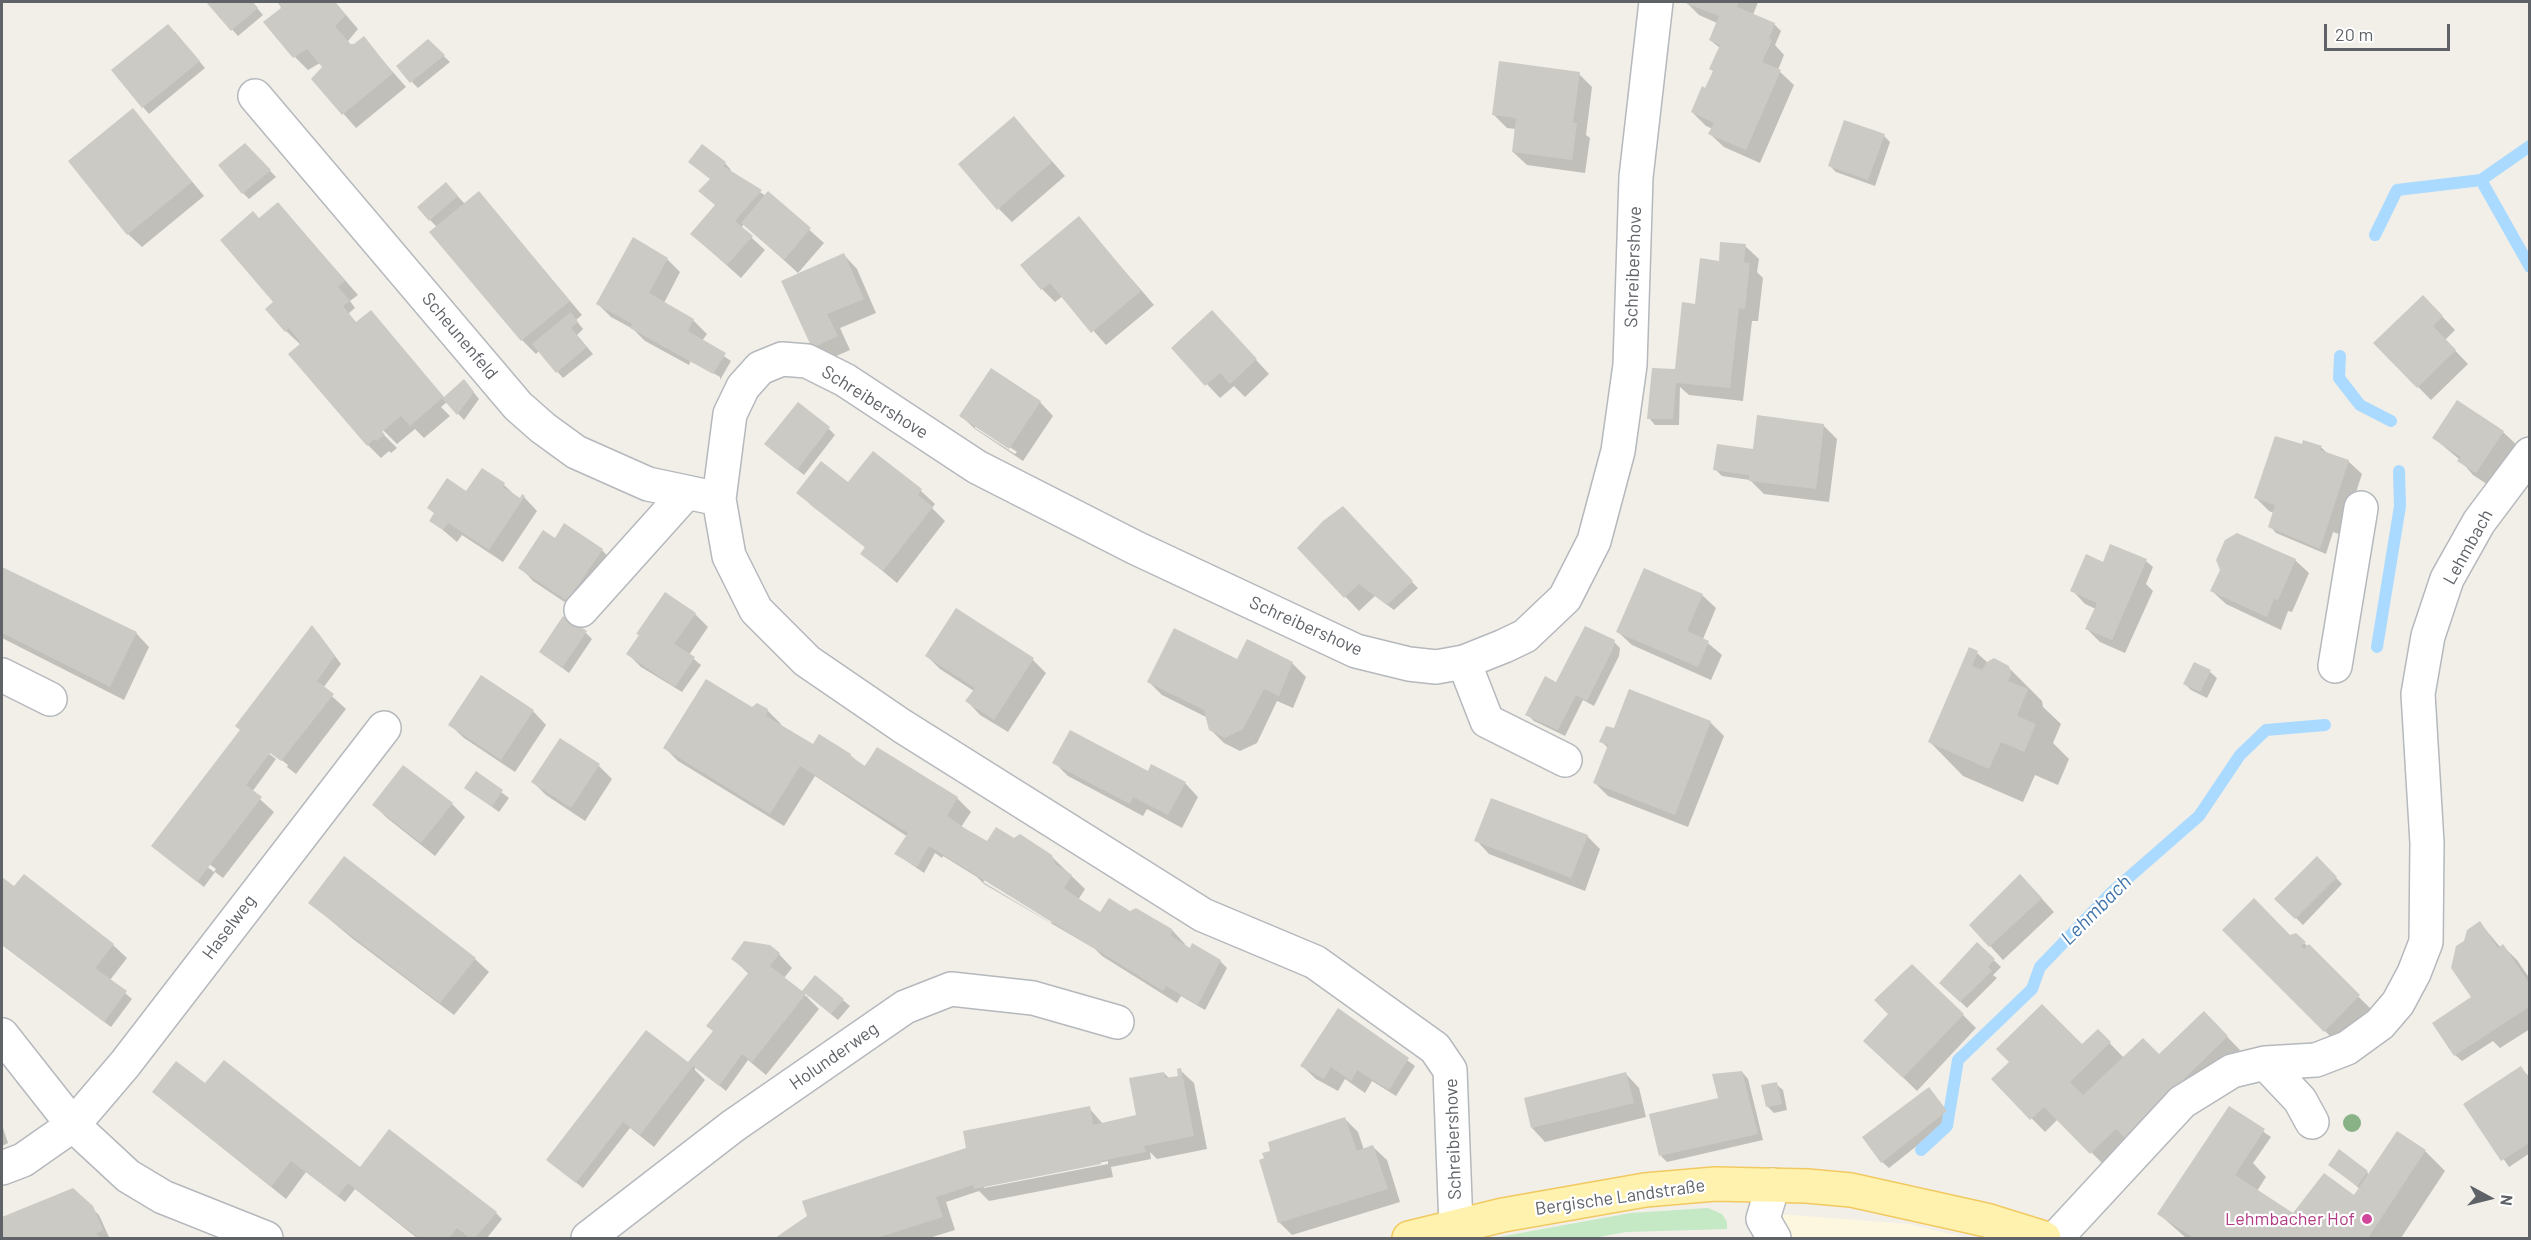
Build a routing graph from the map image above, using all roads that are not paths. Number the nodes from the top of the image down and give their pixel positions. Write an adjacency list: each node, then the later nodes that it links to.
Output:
1 (1656, 2): 8 (street, Schreibershove)
2 (255, 96): 4 (street, Scheunenfeld)
3 (2529, 454): 16 (street, Lehmbach)
4 (686, 493): 5 (street, Scheunenfeld); 7 (street)
5 (719, 499): 8 (street, Schreibershove); 21 (street, Schreibershove)
6 (2361, 508): 9 (street)
7 (581, 610)
8 (1464, 662): 13 (street)
9 (2335, 666)
10 (2, 675): 11 (street)
11 (50, 699)
12 (384, 728): 18 (street, Haselweg)
13 (1565, 760)
14 (1118, 1022): 24 (street, Holunderweg)
15 (2, 1035): 18 (street)
16 (2265, 1063): 17 (street); 27 (street, Lehmbach)
17 (2312, 1122)
18 (73, 1125): 19 (street, Haselweg); 23 (street)
19 (2, 1168)
20 (1773, 1185): 21 (main road, Bergische Landstraße); 22 (street); 26 (main road, Bergische Landstraße)
21 (1456, 1226): 25 (main road, Bergische Landstraße)
22 (1764, 1232)
23 (266, 1239)
24 (588, 1239)
25 (1409, 1239)
26 (2044, 1239)
27 (2056, 1239)

